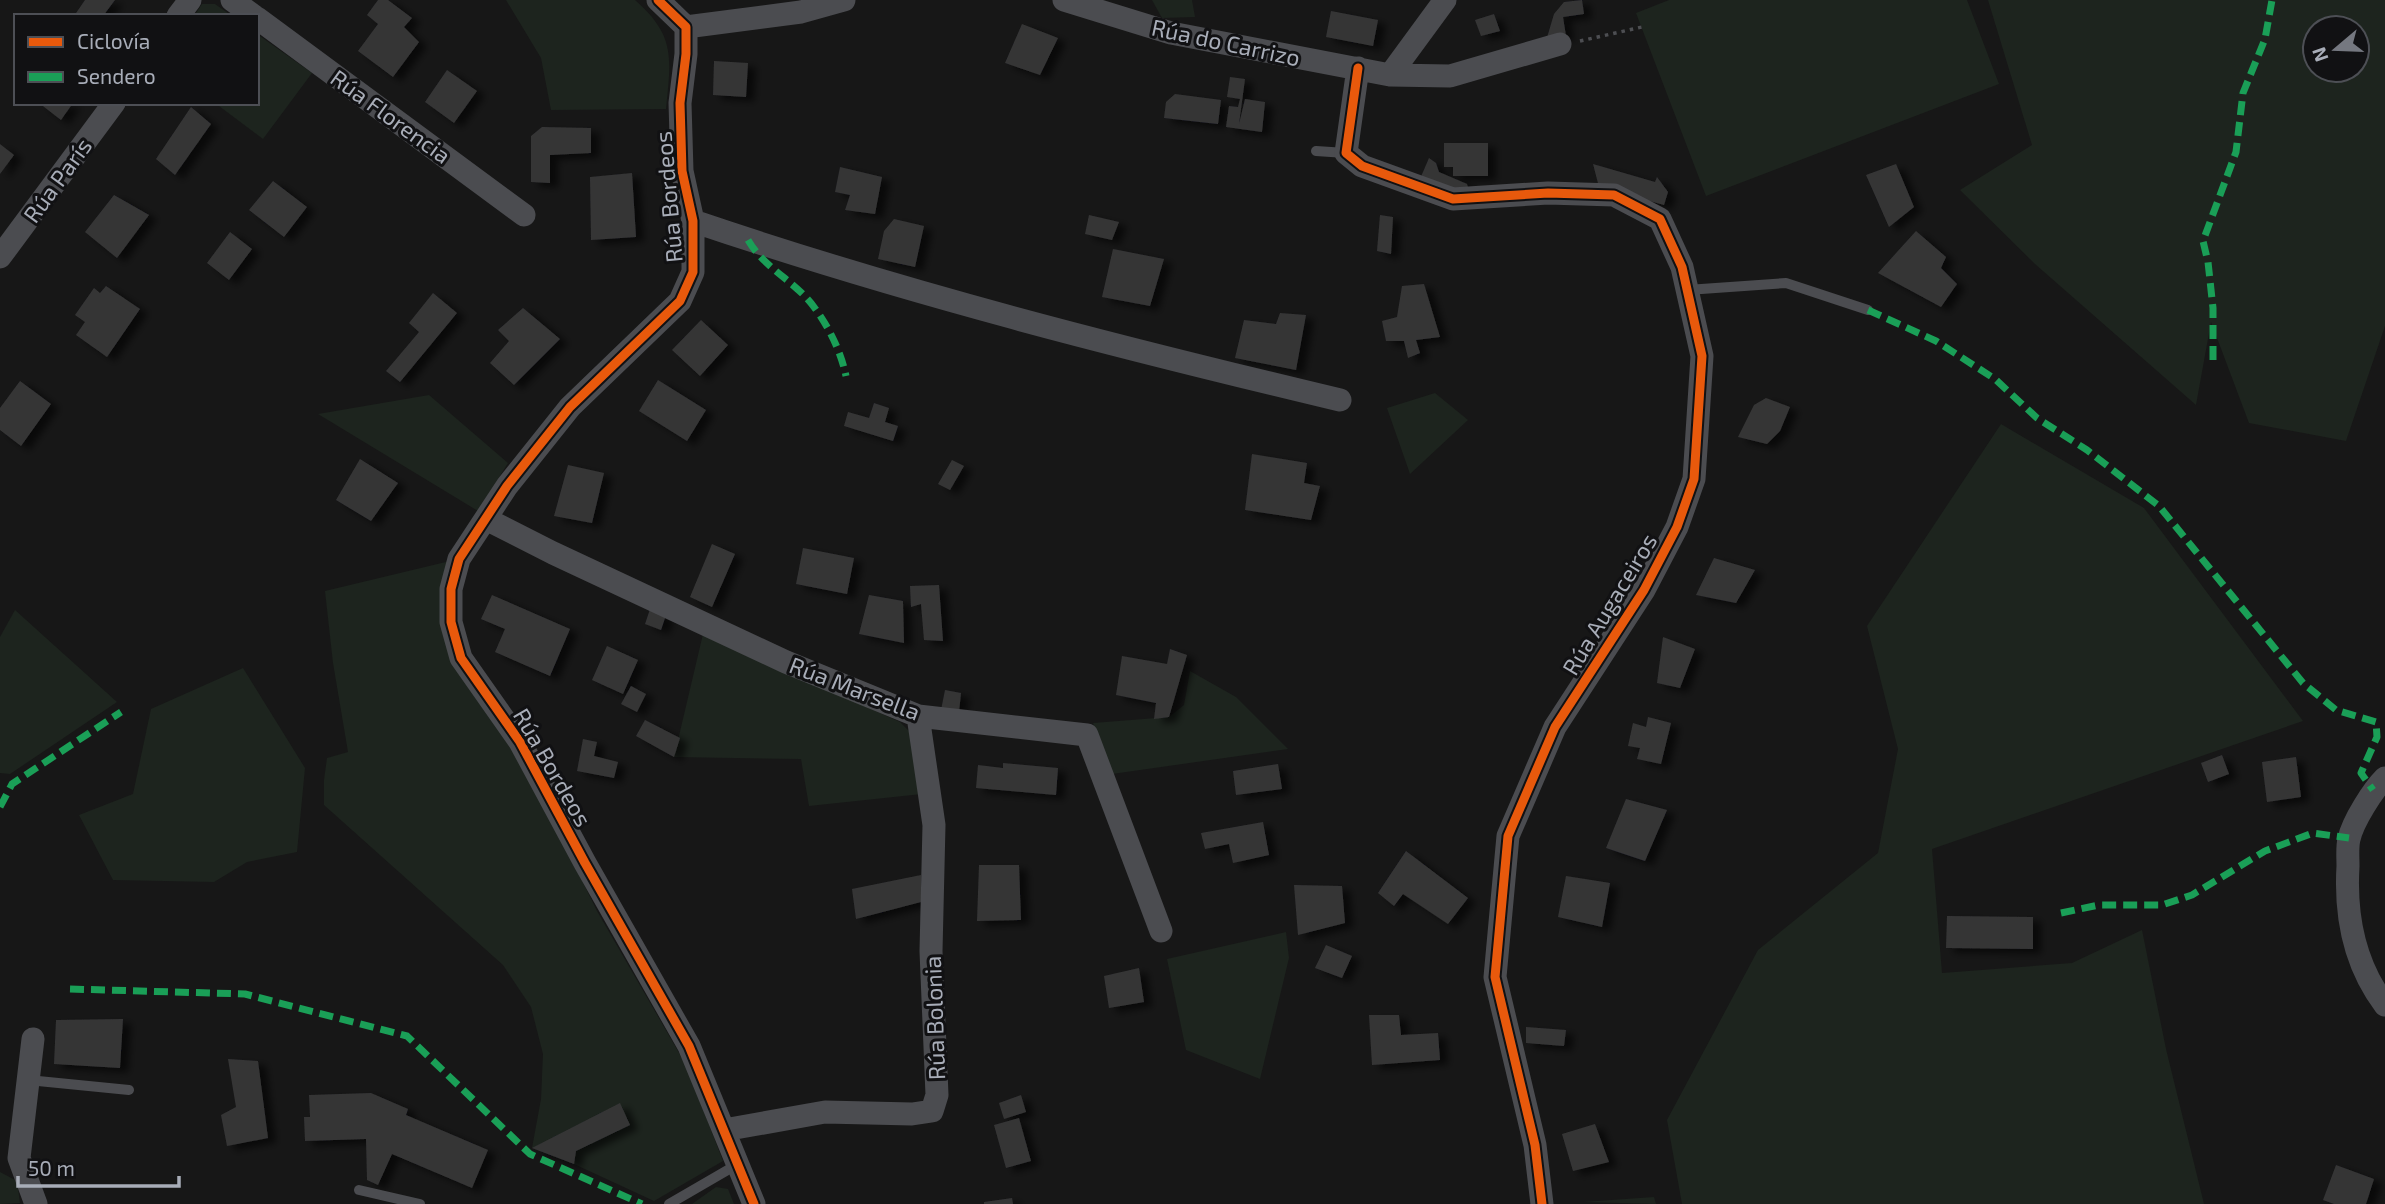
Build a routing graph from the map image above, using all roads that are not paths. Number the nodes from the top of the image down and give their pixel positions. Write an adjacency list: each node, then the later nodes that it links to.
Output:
1 (232, 0): 6 (street, Rúa Florencia)
2 (658, 0): 8 (street)
3 (844, 0): 8 (street)
4 (1064, 0): 10 (street, Rúa do Carrizo)
5 (1445, 0): 11 (street)
6 (252, 14)
7 (259, 19): 15 (street, Rúa Florencia)
8 (686, 27): 16 (street, Rúa Bordeos)
9 (1560, 44): 11 (street, Rúa do Carrizo)
10 (1358, 68): 11 (street, Rúa do Carrizo); 14 (street)
11 (1390, 75)
12 (113, 105): 17 (street, Rúa París)
13 (1317, 151): 14 (lane)
14 (1346, 153): 18 (street, Rúa Augaceiros)
15 (524, 215)
16 (693, 221): 20 (street); 21 (street, Rúa Bordeos)
17 (0, 257)
18 (1687, 290): 19 (lane); 37 (street, Rúa Augaceiros)
19 (1868, 310)
20 (1340, 400)
21 (486, 519): 22 (street, Rúa Marsella); 29 (street, Rúa Bordeos)
22 (918, 716): 24 (street, Rúa Marsella); 29 (street, Rúa Bolonia)
23 (2385, 778): 25 (street)
24 (1161, 931)
25 (2385, 1005)
26 (33, 1039): 27 (street)
27 (28, 1080): 28 (lane); 30 (street)
28 (129, 1090)
29 (724, 1130): 31 (street, Rúa Bordeos)
30 (10, 1156): 33 (street)
31 (738, 1164): 35 (lane); 36 (street, Rúa Bordeos)
32 (359, 1190): 34 (lane)
33 (36, 1204)
34 (420, 1204)
35 (669, 1204)
36 (754, 1204)
37 (1542, 1204)

